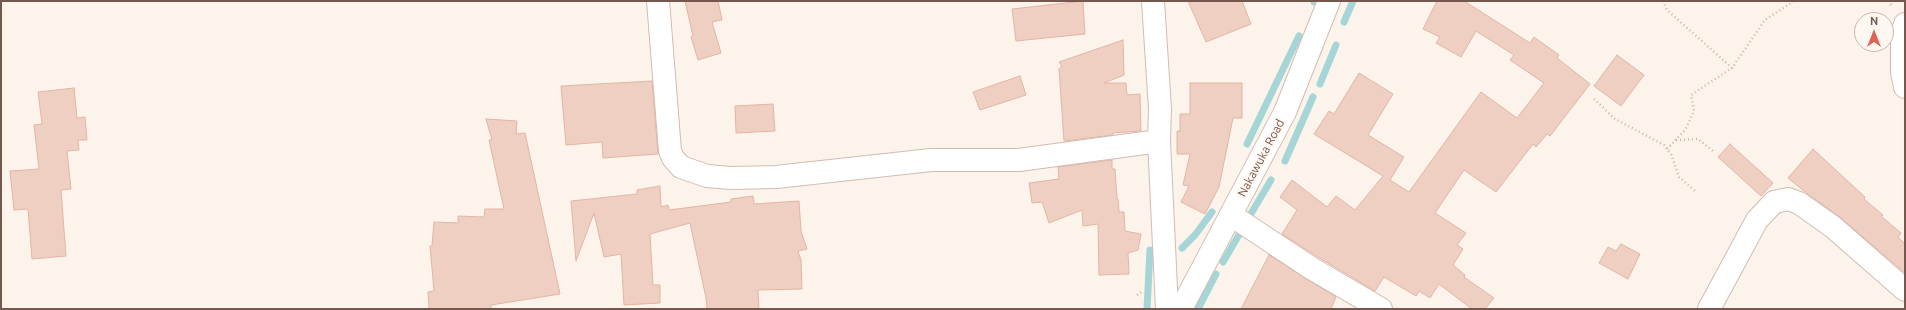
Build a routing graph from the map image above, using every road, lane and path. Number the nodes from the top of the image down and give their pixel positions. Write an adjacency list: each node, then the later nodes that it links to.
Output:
1 (658, 1): 11 (street)
2 (1153, 1): 11 (street)
3 (1329, 1): 15 (street, Nakawuka Road)
4 (1663, 1): 7 (path)
5 (1794, 1): 7 (path)
6 (1905, 24): 8 (street)
7 (1732, 68): 10 (path)
8 (1905, 87)
9 (1594, 99): 12 (path)
10 (1676, 140): 12 (path); 13 (path)
11 (1159, 141): 17 (street)
12 (1667, 149): 14 (path)
13 (1713, 151)
14 (1695, 191)
15 (1231, 214): 18 (street, Nakawuka Road); 19 (street)
16 (1905, 290): 20 (street)
17 (1167, 309)
18 (1182, 309)
19 (1381, 309)
20 (1709, 309)

